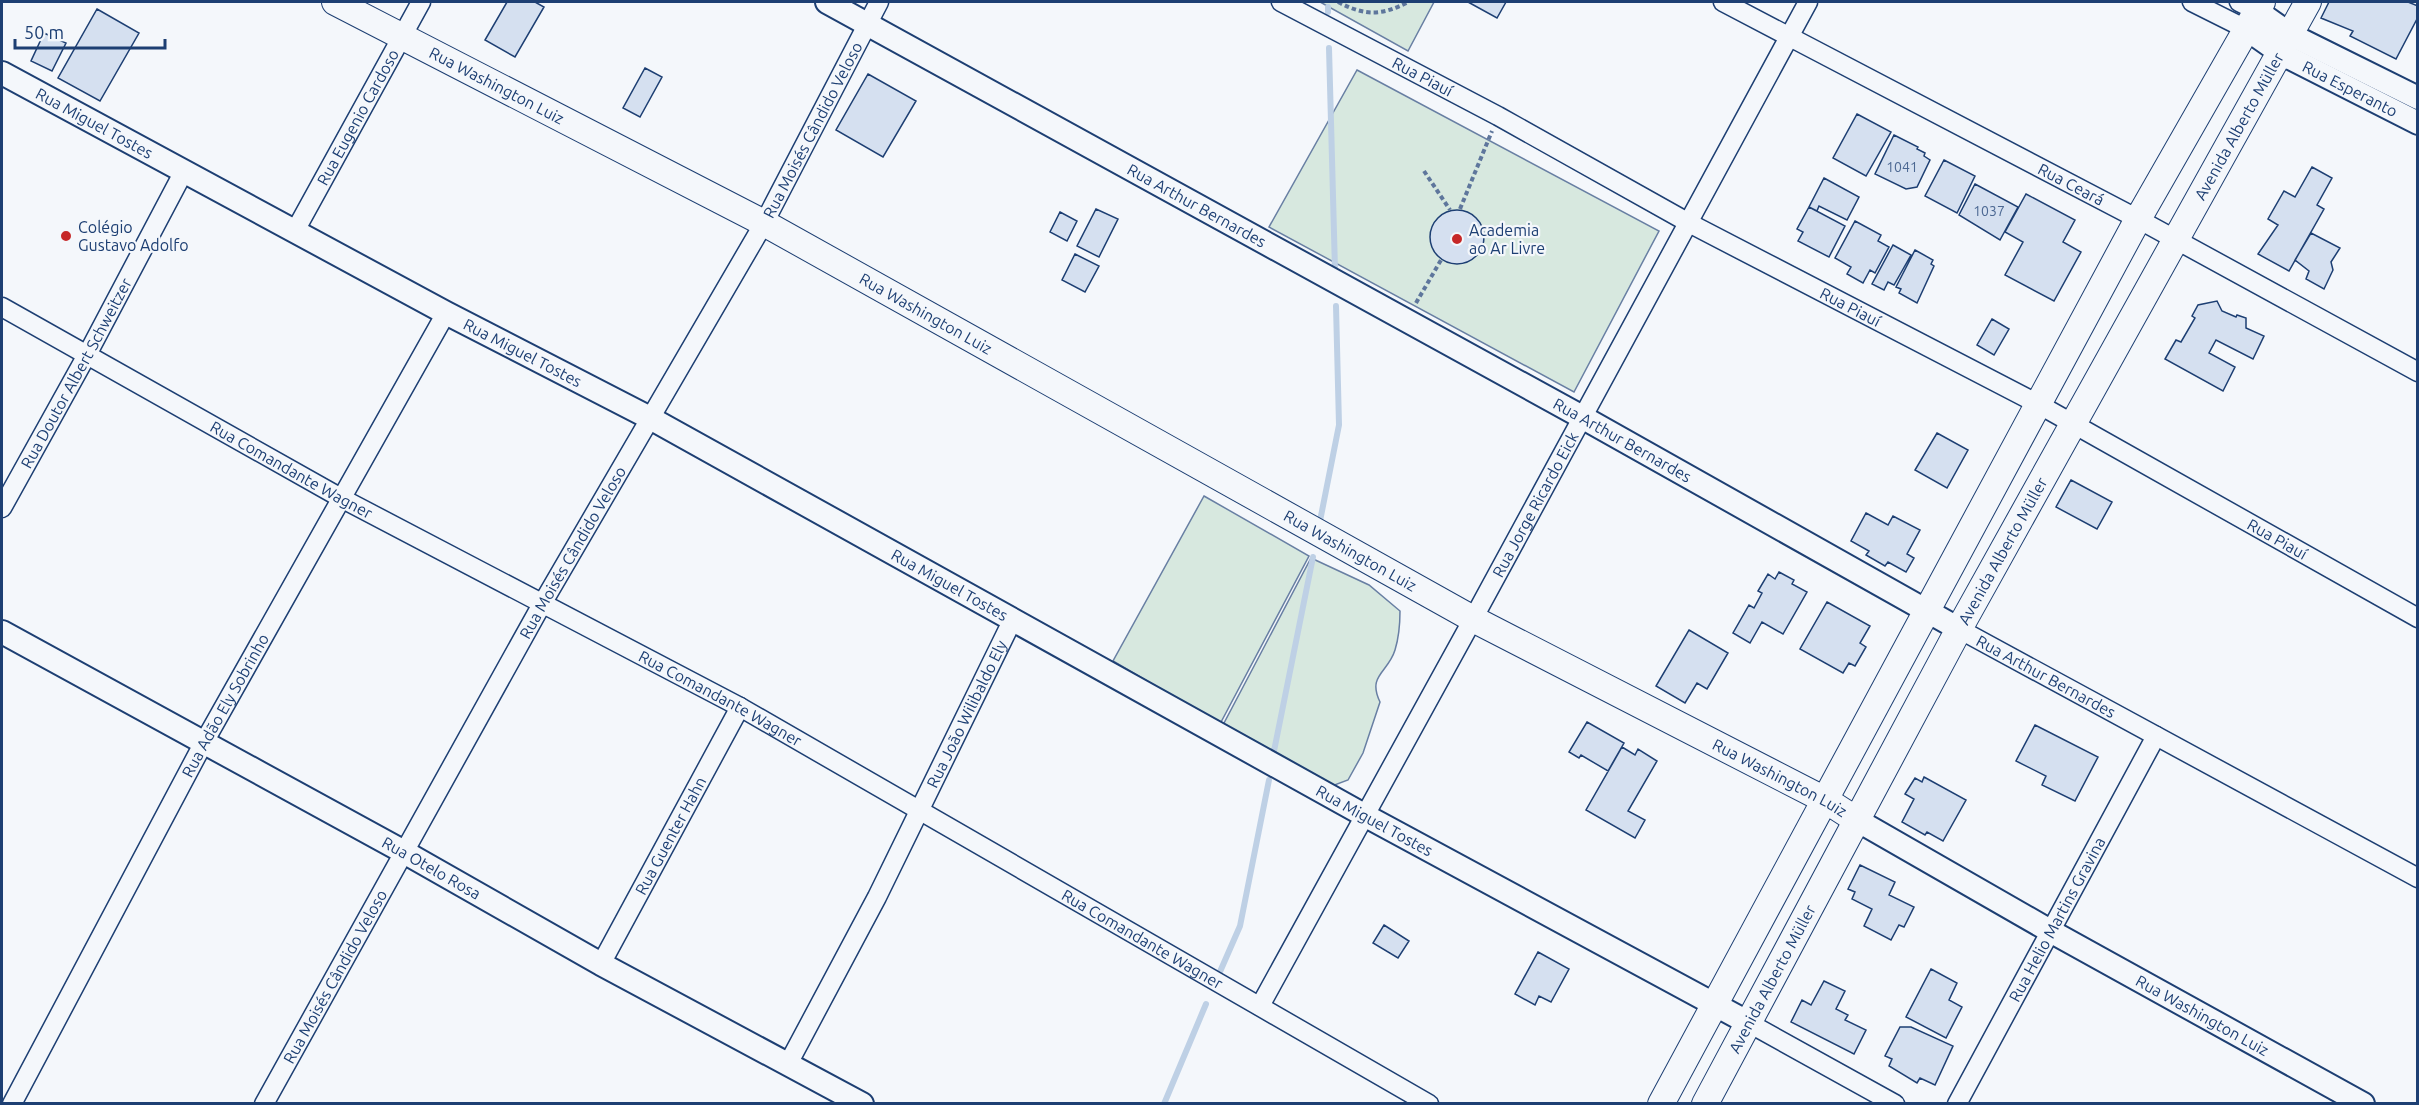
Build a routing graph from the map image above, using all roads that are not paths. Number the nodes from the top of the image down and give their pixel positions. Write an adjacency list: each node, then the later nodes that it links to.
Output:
1 (335, 2): 13 (main road, Rua Washington Luiz)
2 (421, 2): 13 (street, Rua Eugenio Cardoso)
3 (826, 2): 11 (street, Rua Arthur Bernardes)
4 (879, 2): 11 (street, Rua Moisés Cândido Veloso)
5 (1281, 2): 21 (street, Rua Piauí)
6 (1723, 2): 12 (street, Rua Ceará)
7 (1808, 2): 12 (street, Rua Jorge Ricardo Eick)
8 (2192, 2): 10 (street, Rua Esperanto)
9 (2308, 2): 14 (main road, Avenida Alberto Müller)
10 (2251, 11): 14 (street, Rua Esperanto); 19 (main road)
11 (867, 23): 20 (street, Rua Moisés Cândido Veloso); 29 (street, Rua Arthur Bernardes)
12 (1789, 36): 19 (street, Rua Ceará); 21 (street, Rua Jorge Ricardo Eick)
13 (402, 38): 20 (main road, Rua Washington Luiz); 22 (street, Rua Eugenio Cardoso)
14 (2286, 44): 16 (street, Rua Esperanto); 17 (street, Rua Esperanto); 23 (main road, Avenida Alberto Müller)
15 (2, 73): 18 (street, Rua Miguel Tostes)
16 (2418, 98)
17 (2418, 123)
18 (183, 173): 22 (street, Rua Miguel Tostes); 26 (street, Rua Doutor Albert Schweitzer)
19 (2138, 219): 23 (street, Rua Ceará); 28 (main road)
20 (764, 223): 30 (street, Rua Moisés Cândido Veloso); 38 (main road, Rua Washington Luiz)
21 (1689, 223): 28 (street, Rua Piauí); 29 (street, Rua Jorge Ricardo Eick)
22 (295, 231): 25 (street, Rua Miguel Tostes)
23 (2175, 241): 27 (street, Rua Ceará); 31 (main road, Avenida Alberto Müller)
24 (2, 307): 26 (street, Rua Comandante Wagner)
25 (446, 313): 30 (street, Rua Miguel Tostes); 32 (street, Rua Adão Ely Sobrinho)
26 (88, 353): 32 (street, Rua Comandante Wagner); 33 (street, Rua Doutor Albert Schweitzer)
27 (2418, 372)
28 (2038, 404): 31 (street, Rua Piauí); 35 (main road)
29 (1582, 417): 35 (street, Rua Arthur Bernardes); 38 (street, Rua Jorge Ricardo Eick)
30 (650, 418): 34 (street, Rua Moisés Cândido Veloso); 37 (street, Rua Miguel Tostes)
31 (2072, 425): 36 (street, Rua Piauí); 39 (main road, Avenida Alberto Müller)
32 (341, 498): 34 (street, Rua Comandante Wagner); 43 (street, Rua Adão Ely Sobrinho)
33 (2, 508)
34 (542, 604): 41 (street, Rua Comandante Wagner); 48 (street, Rua Moisés Cândido Veloso)
35 (1927, 613): 39 (street, Rua Arthur Bernardes); 44 (main road)
36 (2418, 618)
37 (1013, 620): 45 (street, Rua João Wilibaldo Ely); 46 (street, Rua Miguel Tostes)
38 (1473, 620): 44 (main road, Rua Washington Luiz); 46 (street, Rua Jorge Ricardo Eick)
39 (1959, 629): 42 (street, Rua Arthur Bernardes); 47 (main road, Avenida Alberto Müller)
40 (2, 632): 43 (street, Rua Otelo Rosa)
41 (740, 707): 45 (street, Rua Comandante Wagner); 51 (street, Rua Guenter Hahn)
42 (2156, 736): 49 (street, Rua Arthur Bernardes); 50 (street, Rua Helio Martins Gravina)
43 (203, 744): 48 (street, Rua Otelo Rosa); 57 (street, Rua Adão Ely Sobrinho)
44 (1827, 801): 47 (main road, Rua Washington Luiz); 52 (main road)
45 (921, 810): 53 (street, Rua Comandante Wagner); 55 (street, Rua João Wilibaldo Ely)
46 (1364, 815): 52 (street, Rua Miguel Tostes); 53 (street, Rua Jorge Ricardo Eick)
47 (1856, 819): 50 (street, Rua Washington Luiz); 54 (main road, Avenida Alberto Müller)
48 (404, 852): 51 (street, Rua Otelo Rosa); 58 (street, Rua Moisés Cândido Veloso)
49 (2418, 878)
50 (2052, 932): 64 (street, Rua Helio Martins Gravina); 65 (street, Rua Washington Luiz)
51 (601, 964): 55 (street, Rua Otelo Rosa)
52 (1716, 1004): 54 (street, Rua Miguel Tostes); 61 (main road)
53 (1260, 1006): 60 (street, Rua Comandante Wagner)
54 (1747, 1022): 62 (main road, Avenida Alberto Müller); 63 (street, Rua Miguel Tostes)
55 (788, 1064): 56 (street, Rua Otelo Rosa)
56 (831, 1096): 59 (street, Rua Otelo Rosa)
57 (12, 1104)
58 (264, 1104)
59 (862, 1104)
60 (1429, 1104)
61 (1661, 1104)
62 (1705, 1104)
63 (1895, 1104)
64 (1957, 1104)
65 (2362, 1104)

